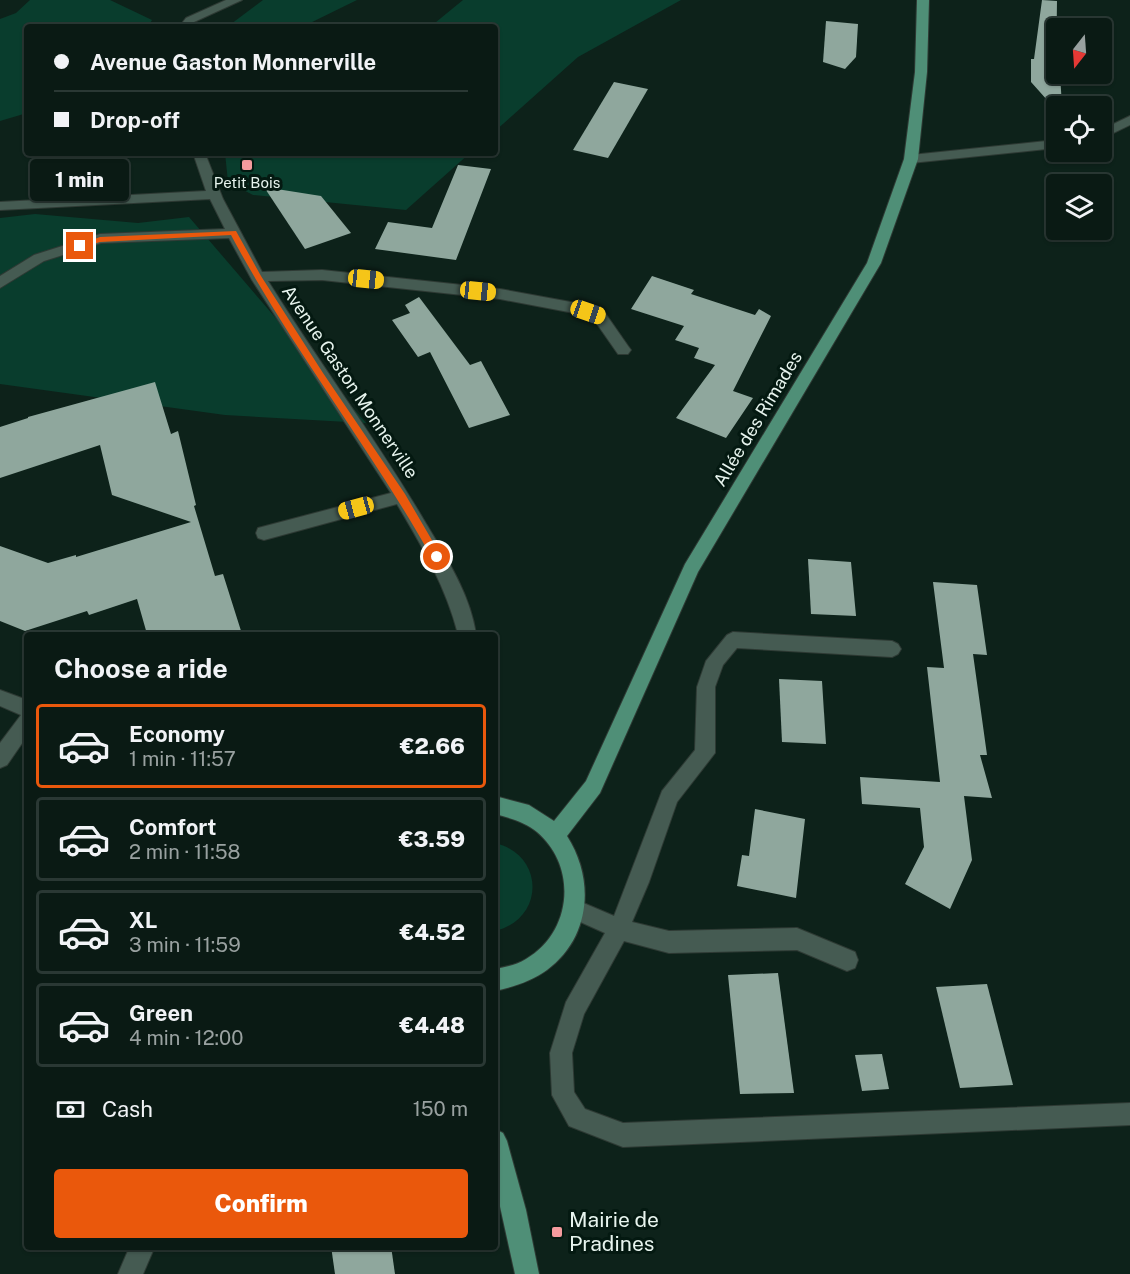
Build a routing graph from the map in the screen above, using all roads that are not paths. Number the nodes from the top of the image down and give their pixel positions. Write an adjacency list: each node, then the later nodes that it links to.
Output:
1 (236, 0): 3 (street)
2 (923, 0): 8 (main road, Allée des Rimades)
3 (187, 24)
4 (1130, 120): 5 (street)
5 (1112, 129)
6 (1046, 145): 8 (street)
7 (200, 156): 9 (street, Avenue Gaston Monnerville)
8 (911, 159): 24 (main road, Allée des Rimades)
9 (213, 194): 10 (street); 11 (street, Avenue Gaston Monnerville)
10 (0, 206)
11 (234, 233): 12 (street, Avenue Gaston Monnerville); 13 (street)
12 (257, 277): 14 (street); 15 (street, Avenue Gaston Monnerville)
13 (0, 283)
14 (623, 350)
15 (402, 496): 16 (street); 17 (street, Avenue Gaston Monnerville)
16 (264, 533)
17 (466, 632)
18 (892, 650): 26 (street)
19 (0, 698): 20 (street)
20 (24, 708)
21 (24, 726): 22 (street)
22 (0, 759)
23 (498, 805): 24 (main road)
24 (556, 834): 25 (main road)
25 (574, 909): 26 (street); 28 (main road)
26 (619, 930): 27 (street); 29 (street)
27 (847, 960)
28 (498, 980)
29 (1130, 1114)
30 (498, 1152): 33 (main road)
31 (141, 1250): 32 (street)
32 (129, 1274)
33 (527, 1274)

